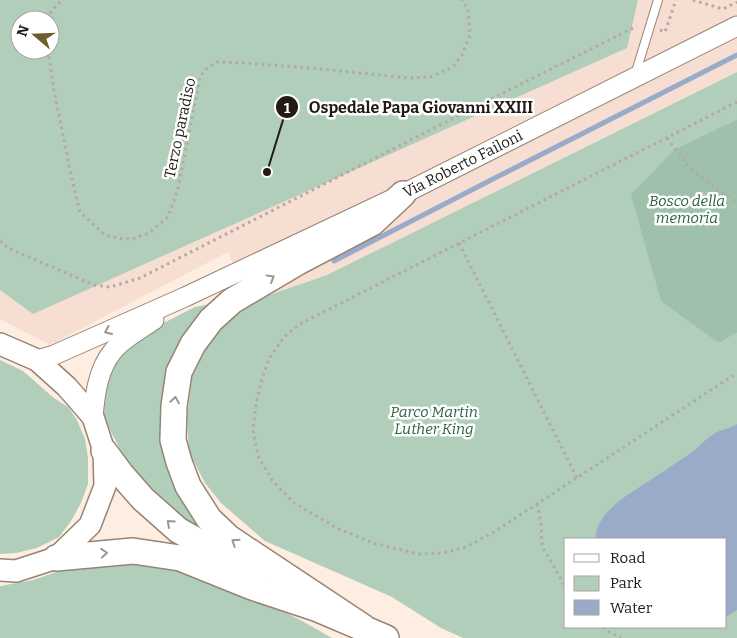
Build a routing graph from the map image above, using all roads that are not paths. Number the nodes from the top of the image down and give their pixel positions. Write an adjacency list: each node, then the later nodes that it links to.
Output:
1 (658, 0): 3 (lane)
2 (737, 26): 3 (street, Via Roberto Failoni)
3 (634, 78): 4 (street, Via Roberto Failoni)
4 (403, 194): 5 (street, Via Roberto Failoni); 13 (highway, one-way to 4)
5 (185, 297): 7 (street, Via Roberto Failoni, one-way to 7); 8 (street, Via Roberto Failoni)
6 (0, 344): 7 (main road)
7 (37, 360): 8 (main road)
8 (93, 417): 9 (main road)
9 (104, 451): 10 (main road); 12 (highway, one-way to 9)
10 (56, 558): 11 (main road); 12 (highway, one-way to 12)
11 (0, 570)
12 (318, 609): 13 (highway)
13 (378, 634)

